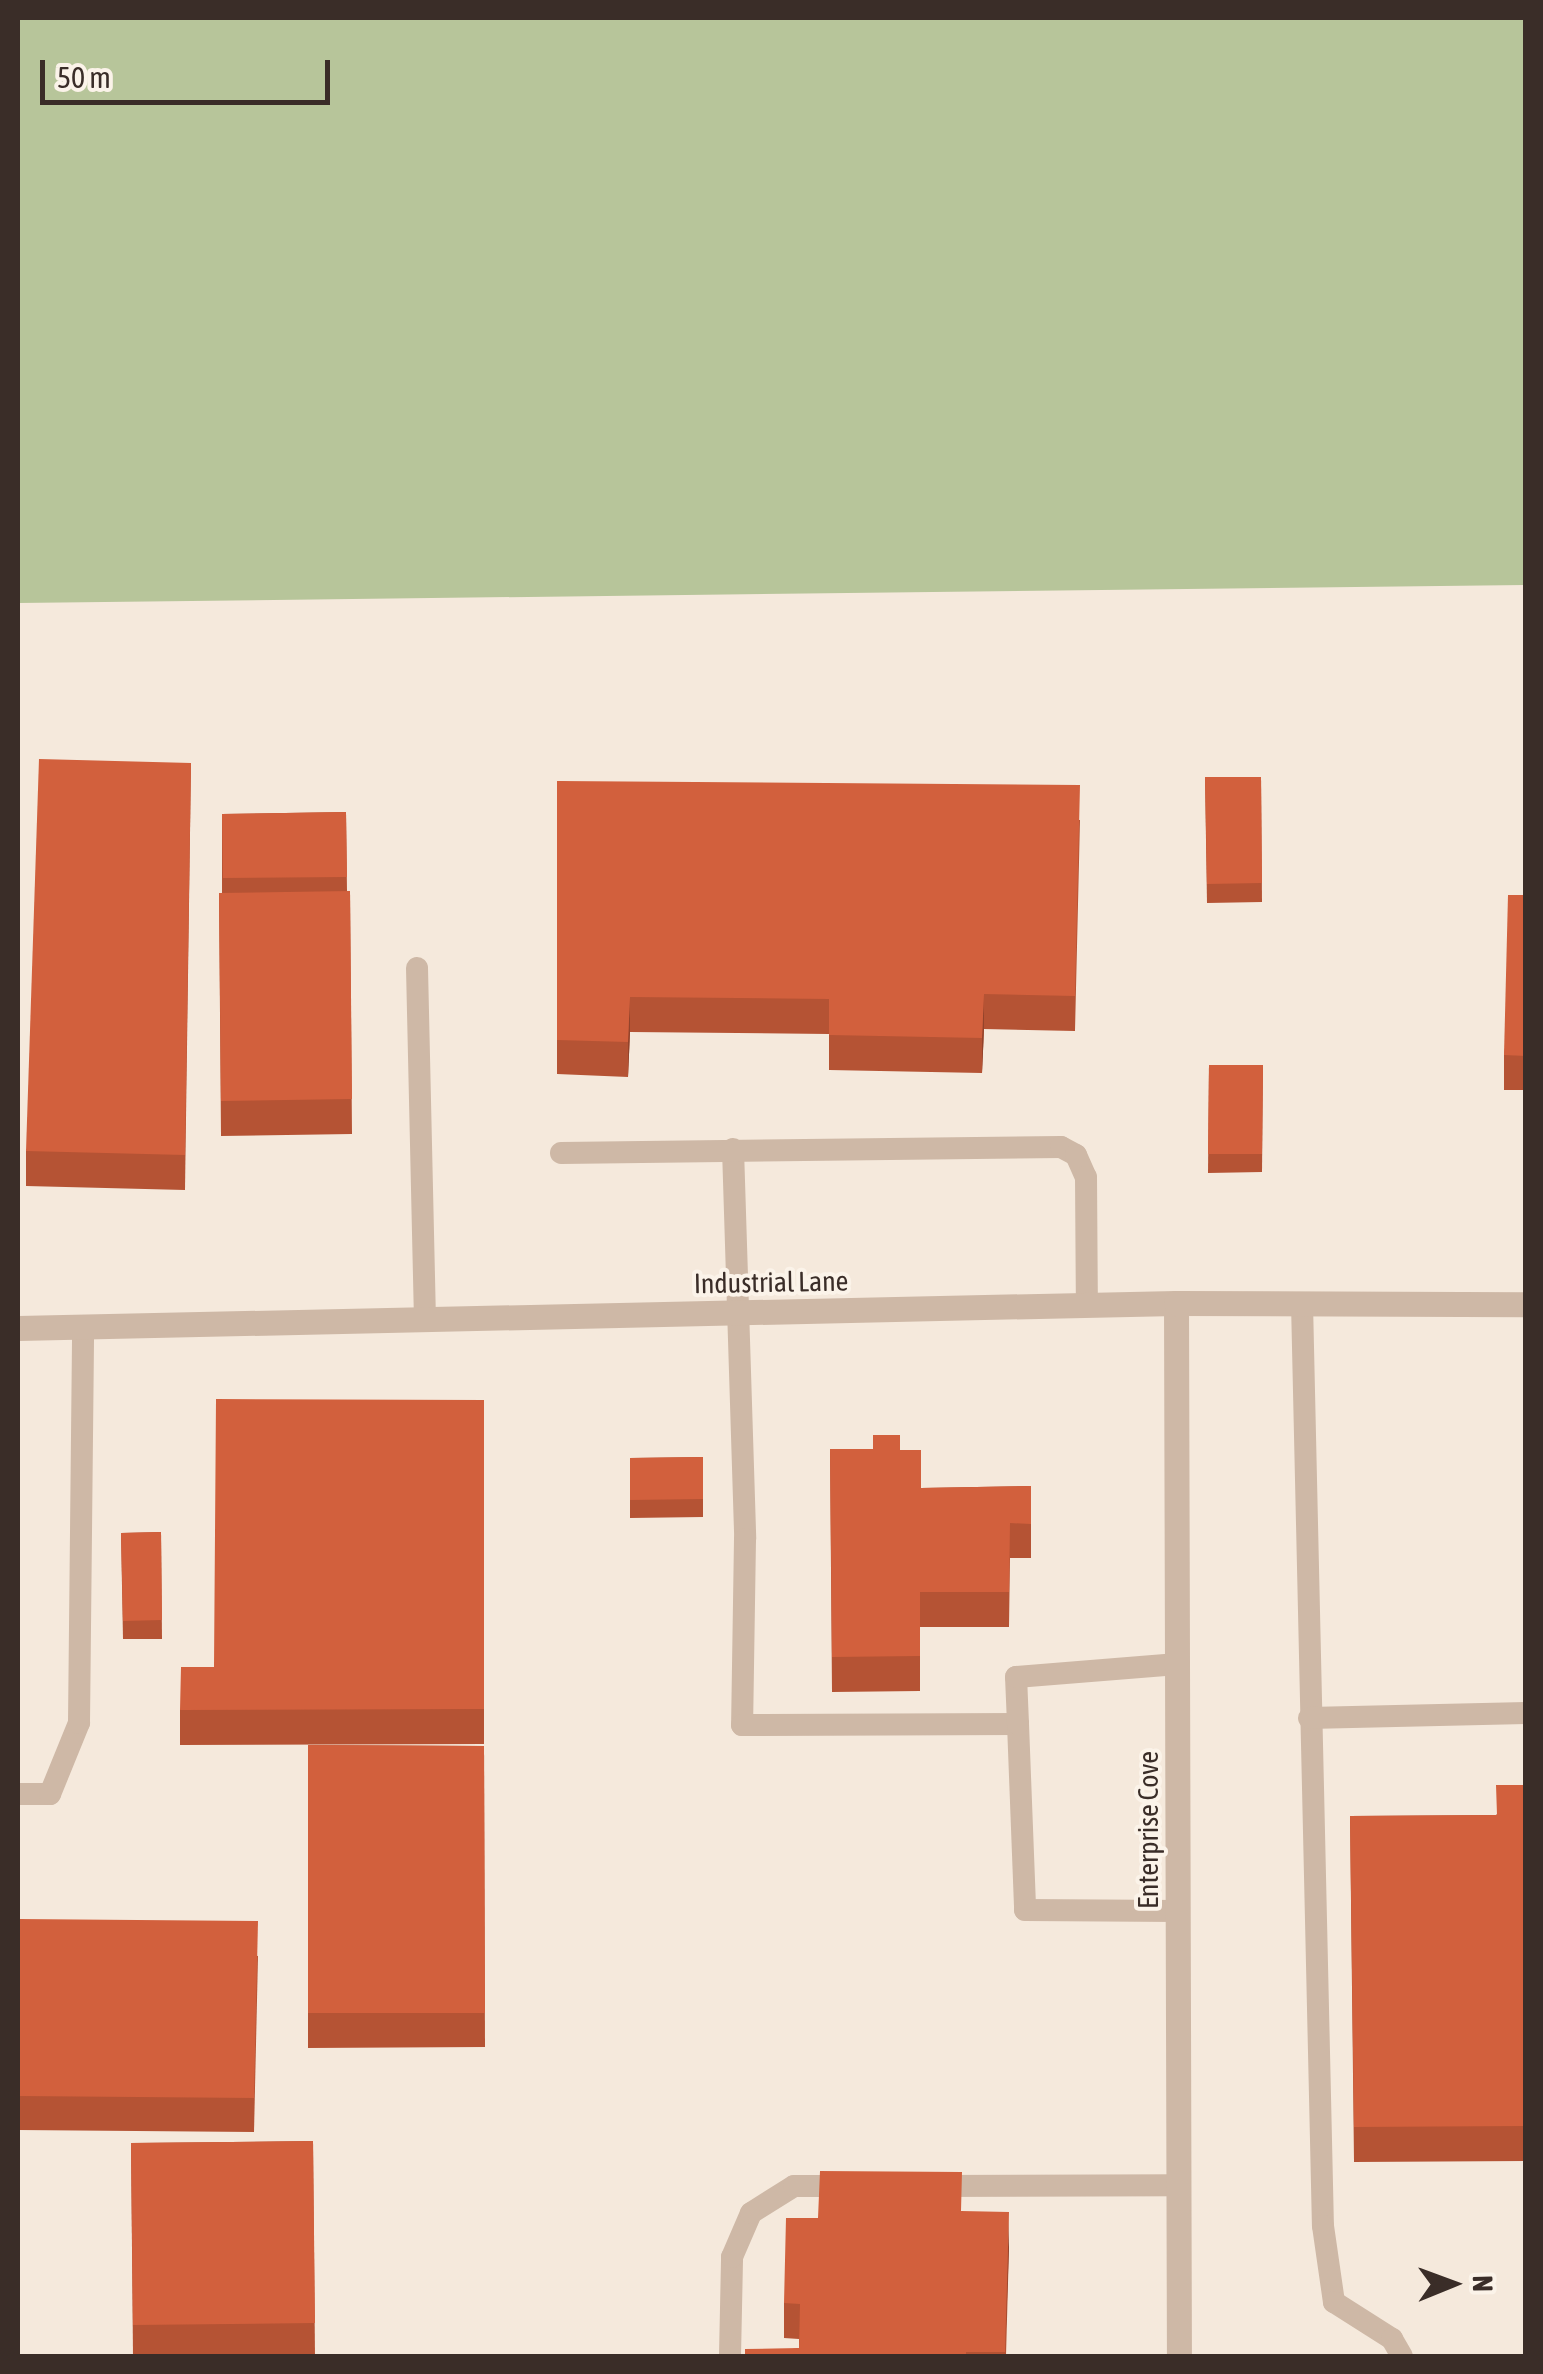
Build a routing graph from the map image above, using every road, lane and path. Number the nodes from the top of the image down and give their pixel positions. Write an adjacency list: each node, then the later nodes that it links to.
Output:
1 (417, 968): 9 (lane)
2 (733, 1149): 3 (lane); 7 (lane); 8 (lane)
3 (560, 1153)
4 (1176, 1304): 5 (street, Industrial Lane); 7 (street, Industrial Lane); 12 (street, Enterprise Cove)
5 (1302, 1304): 6 (street, Industrial Lane); 14 (lane)
6 (1526, 1304)
7 (1086, 1306): 8 (street, Industrial Lane)
8 (735, 1313): 9 (street, Industrial Lane); 15 (lane)
9 (424, 1319): 10 (street, Industrial Lane)
10 (83, 1327): 11 (street, Industrial Lane); 16 (lane)
11 (18, 1328)
12 (1177, 1664): 15 (lane); 17 (street, Enterprise Cove)
13 (1526, 1713): 14 (lane)
14 (1309, 1718): 21 (lane)
15 (1018, 1724): 17 (lane)
16 (18, 1794)
17 (1178, 1912): 18 (street, Enterprise Cove)
18 (1179, 2186): 19 (lane); 20 (street, Enterprise Cove)
19 (730, 2356)
20 (1179, 2356)
21 (1402, 2356)

